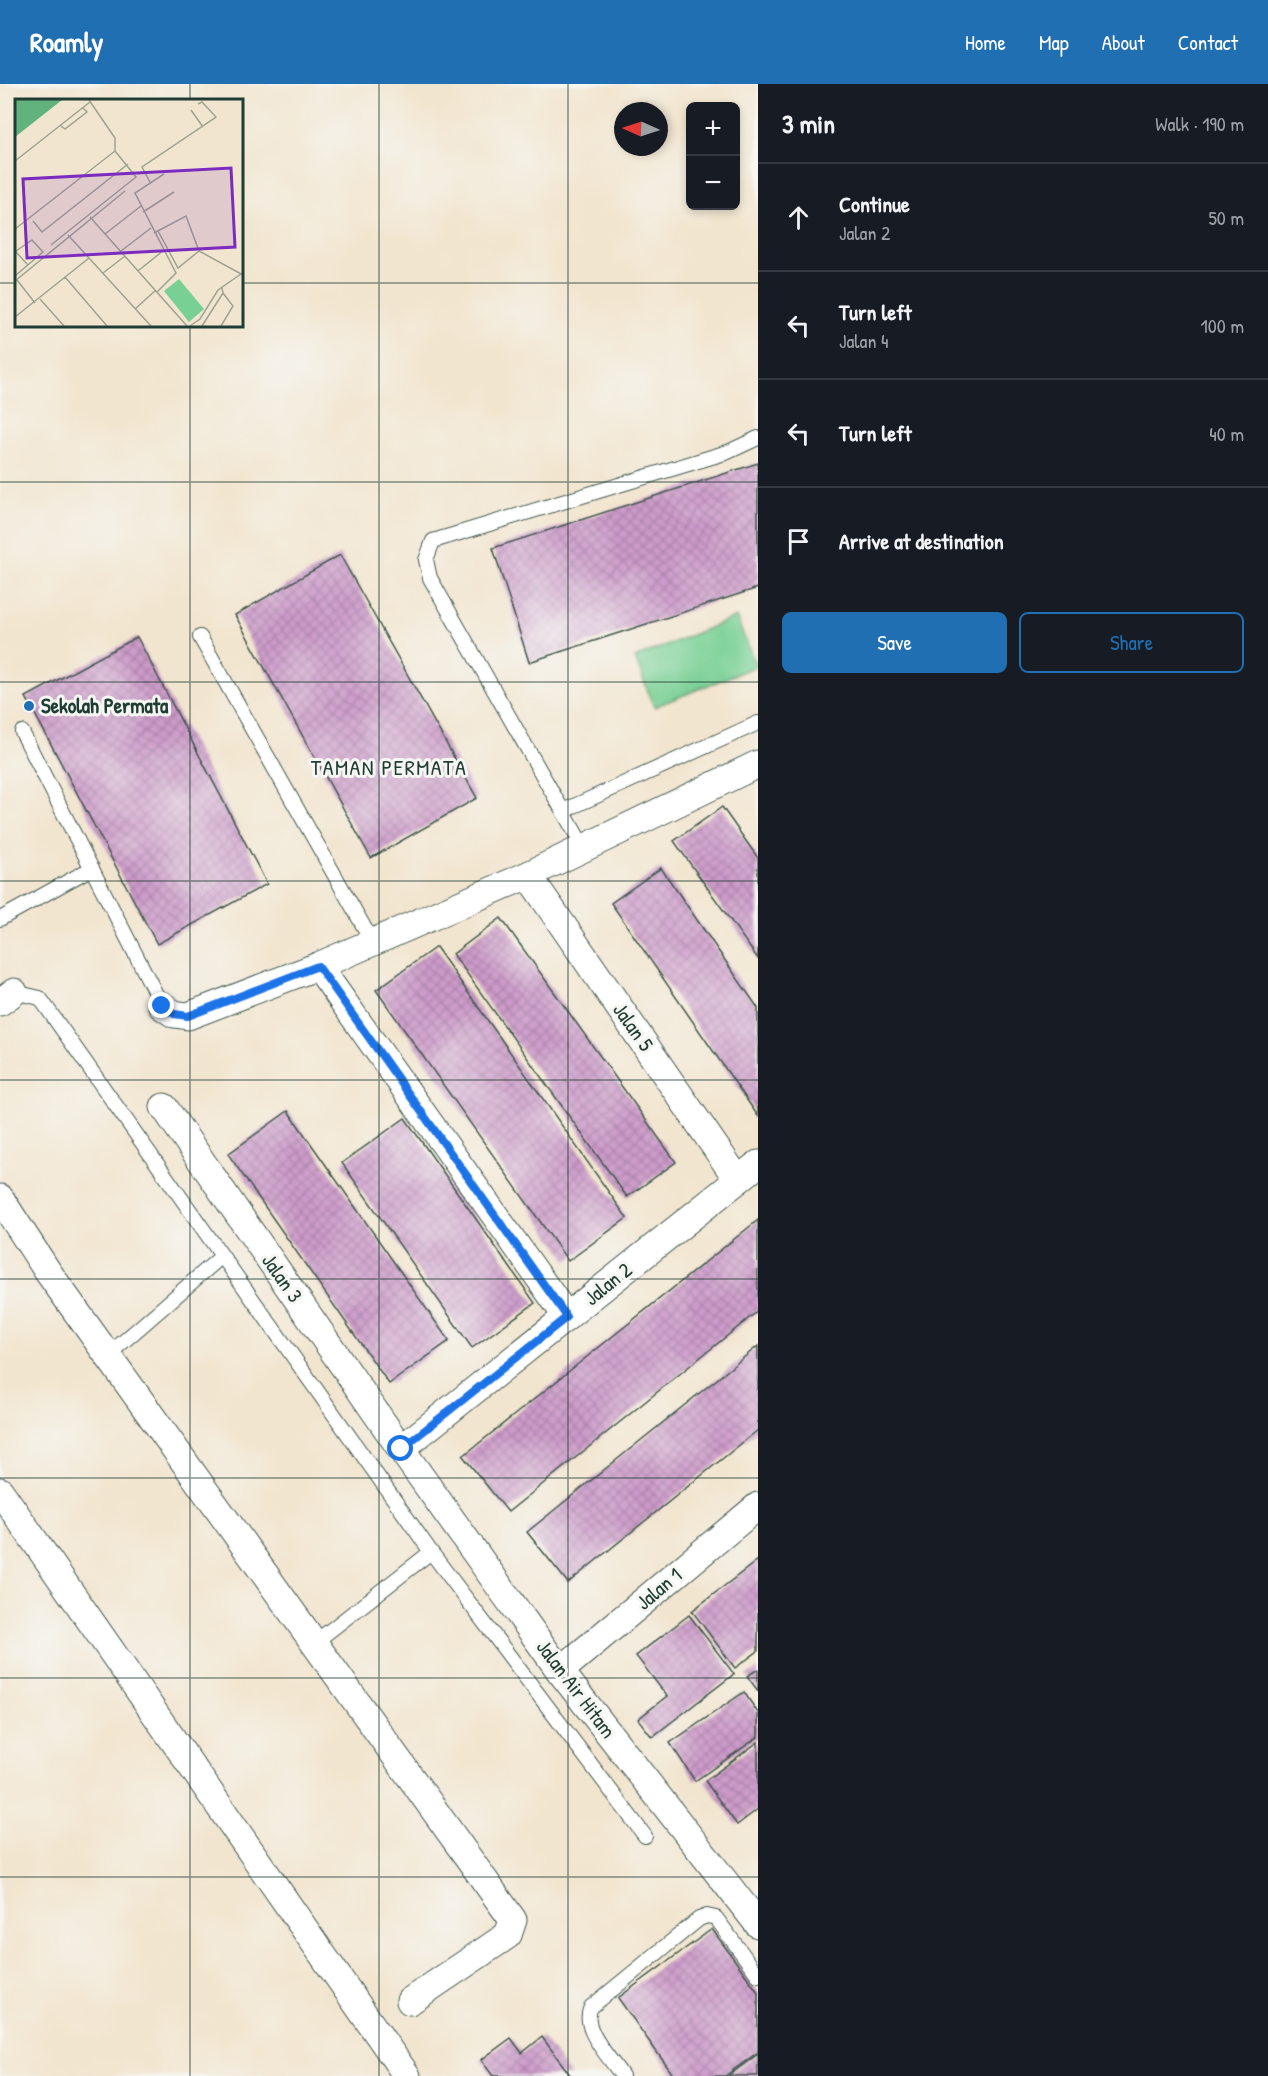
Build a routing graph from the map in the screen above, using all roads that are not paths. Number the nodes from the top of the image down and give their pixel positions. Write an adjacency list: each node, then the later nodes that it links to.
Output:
1 (758, 438): 6 (lane)
2 (200, 637): 11 (lane)
3 (758, 723): 6 (lane)
4 (22, 732): 8 (lane)
5 (756, 768): 7 (street)
6 (562, 811): 7 (lane)
7 (584, 848): 9 (street)
8 (92, 868): 10 (lane); 14 (lane)
9 (528, 875): 11 (street); 16 (street, Jalan 5)
10 (0, 919)
11 (373, 943): 12 (street)
12 (318, 966): 14 (street); 19 (street)
13 (7, 997): 18 (lane)
14 (162, 1006)
15 (164, 1107): 21 (street, Jalan 3)
16 (748, 1172): 19 (street, Jalan 2)
17 (0, 1198): 20 (street)
18 (222, 1256): 20 (lane); 24 (lane)
19 (567, 1317): 21 (street, Jalan 2)
20 (108, 1355): 25 (street)
21 (401, 1449): 26 (street, Jalan Air Hitam)
22 (0, 1491): 31 (street)
23 (758, 1506): 26 (street, Jalan 1)
24 (431, 1552): 25 (lane); 27 (lane)
25 (314, 1643): 30 (street)
26 (560, 1671): 28 (street, Jalan Air Hitam)
27 (645, 1836)
28 (758, 1924)
29 (758, 1975): 32 (lane)
30 (410, 2001)
31 (407, 2076)
32 (622, 2076)

